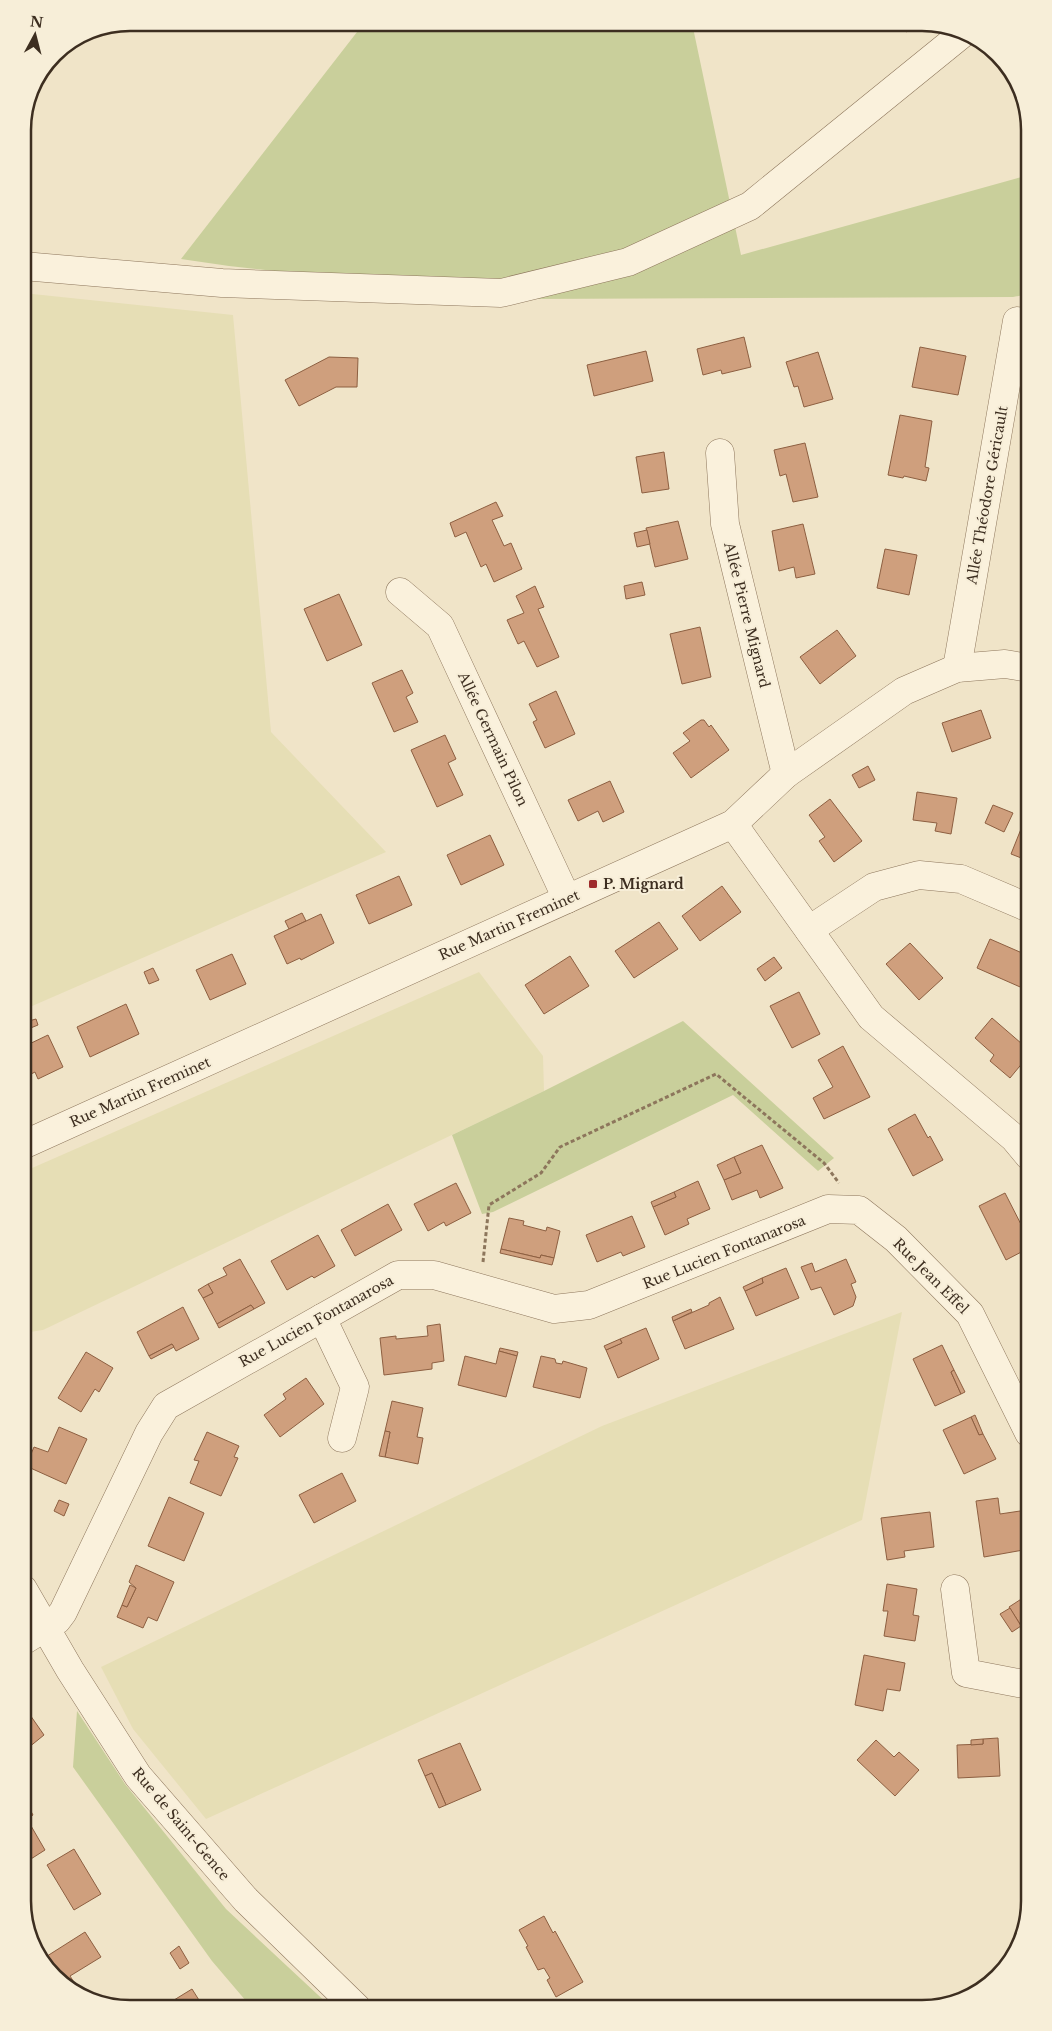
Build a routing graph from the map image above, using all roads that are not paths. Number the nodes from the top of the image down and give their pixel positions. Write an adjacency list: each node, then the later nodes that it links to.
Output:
1 (957, 38): 2 (street)
2 (31, 267)
3 (1017, 321): 4 (street, Allée Théodore Géricault)
4 (1020, 365): 8 (street, Allée Théodore Géricault)
5 (720, 453): 9 (street, Allée Pierre Mignard)
6 (400, 592): 11 (street, Allée Germain Pilon)
7 (1021, 667): 8 (street, Rue Martin Freminet)
8 (957, 668): 9 (street, Rue Martin Freminet)
9 (786, 774): 10 (street, Rue Martin Freminet)
10 (733, 824): 11 (street, Rue Martin Freminet); 13 (street)
11 (567, 899): 14 (street, Rue Martin Freminet)
12 (1021, 904): 13 (street)
13 (809, 930): 15 (street)
14 (31, 1141)
15 (1021, 1146)
16 (859, 1210): 17 (street, Rue Lucien Fontanarosa); 18 (street, Rue Jean Effel)
17 (322, 1318): 19 (street); 21 (street, Rue Lucien Fontanarosa)
18 (1021, 1415)
19 (342, 1438)
20 (955, 1589): 22 (street)
21 (33, 1634): 23 (street, Rue de Saint-Gence)
22 (1021, 1683)
23 (349, 2000)

